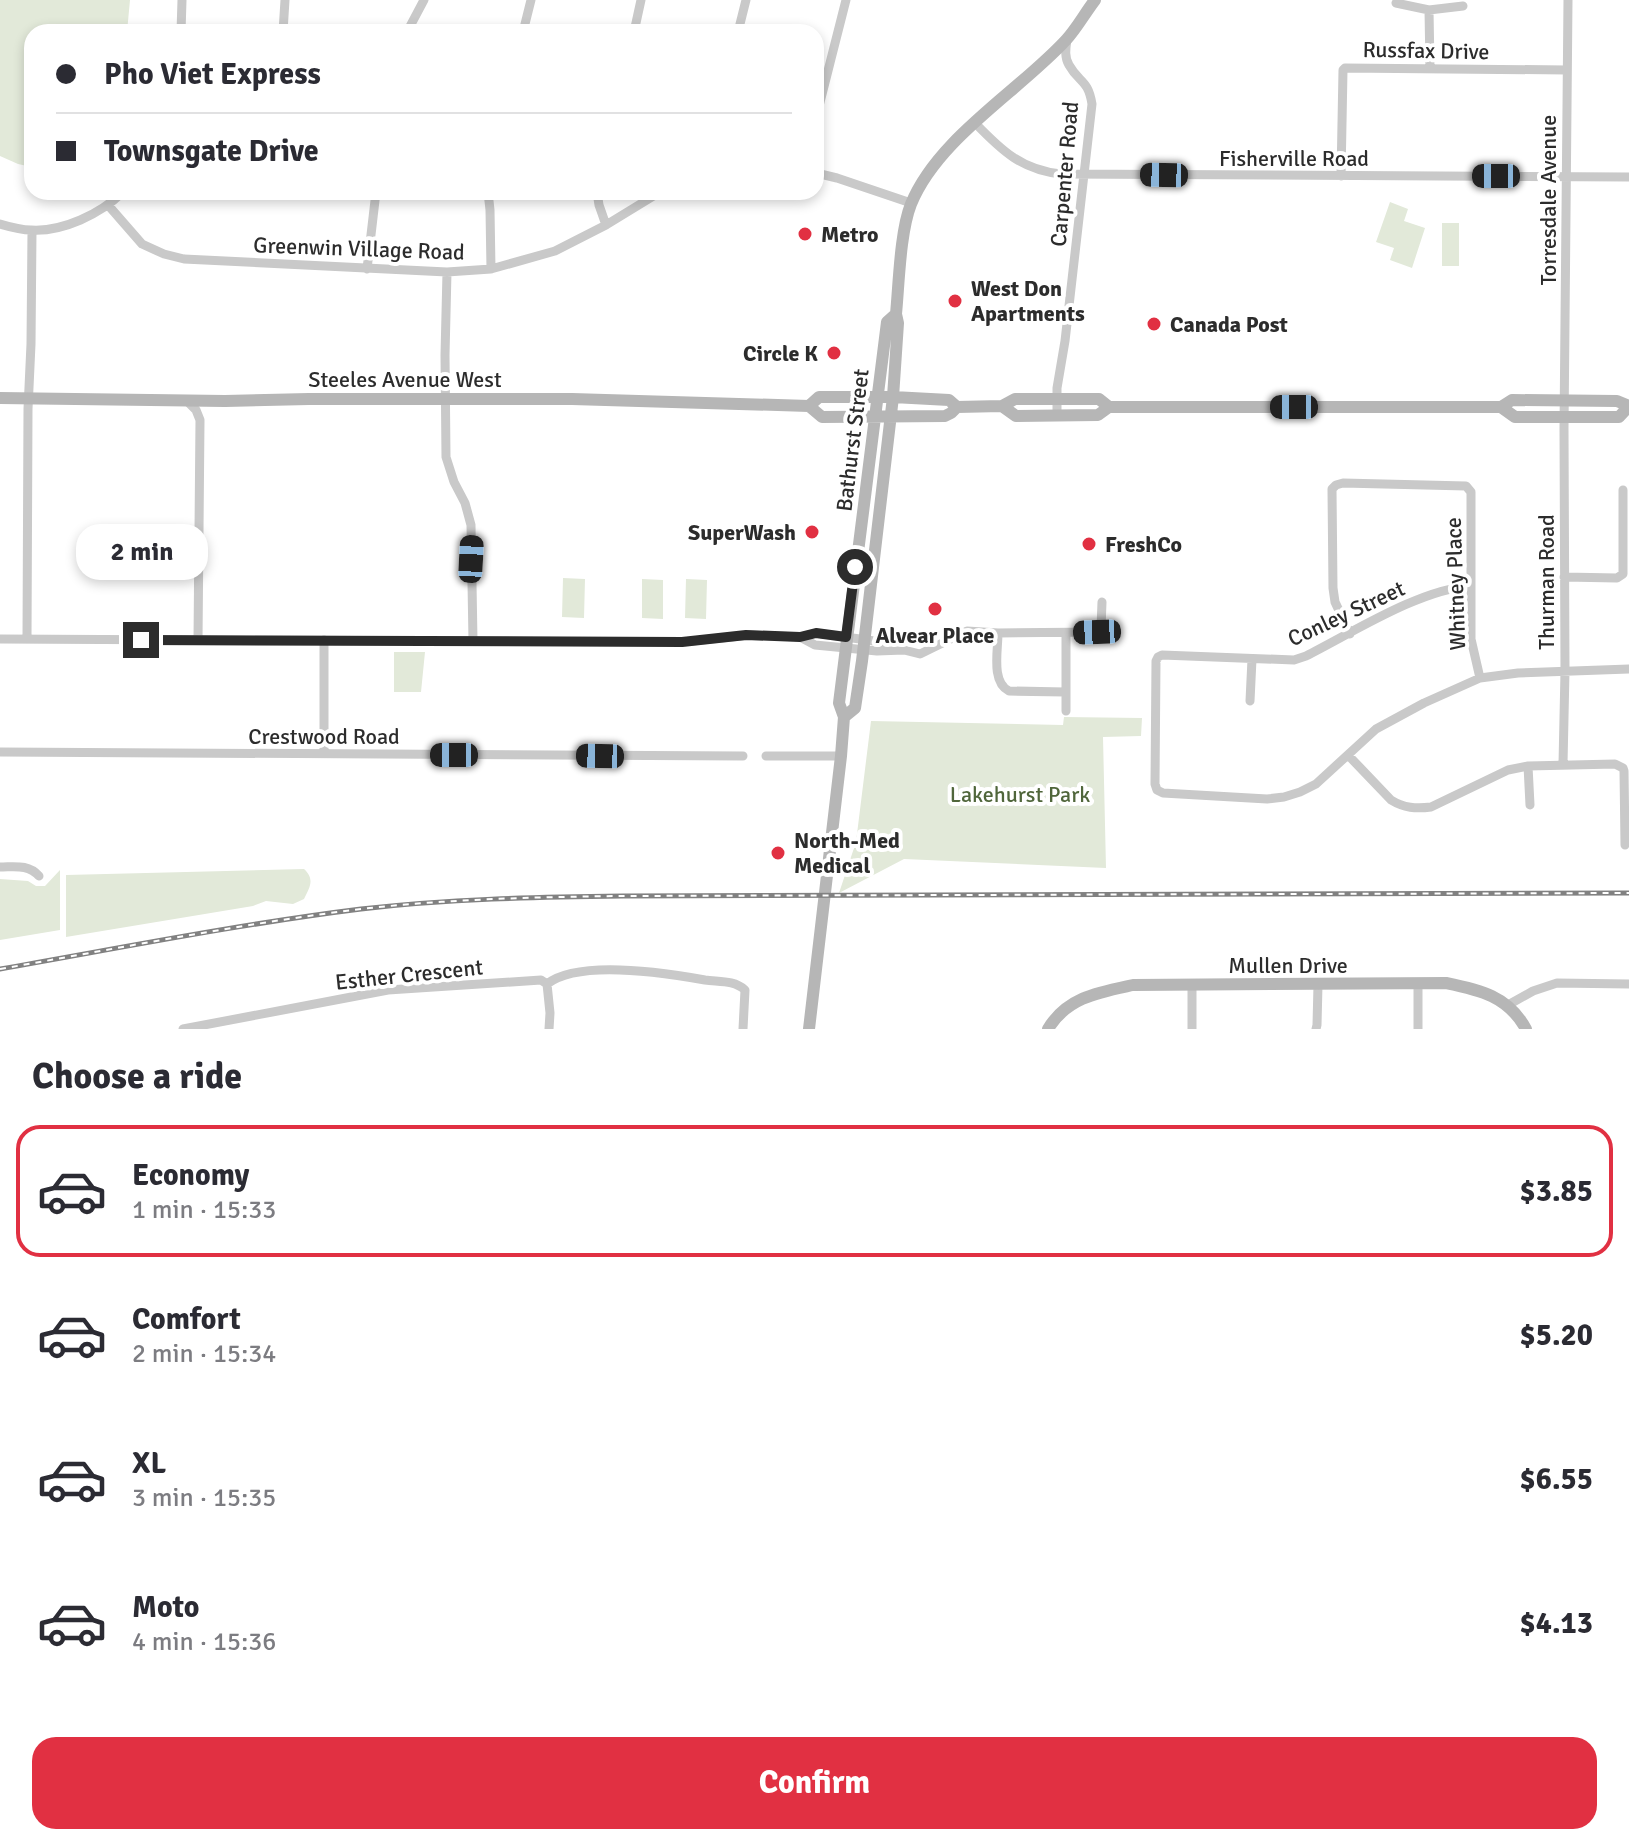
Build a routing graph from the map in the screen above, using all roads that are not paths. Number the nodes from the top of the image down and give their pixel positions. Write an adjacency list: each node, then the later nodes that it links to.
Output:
1 (182, 0): 13 (street)
2 (285, 0): 14 (street)
3 (424, 0): 15 (street)
4 (531, 0): 16 (street)
5 (641, 0): 17 (street)
6 (746, 0): 18 (street)
7 (846, 0): 22 (street)
8 (1095, 0): 19 (main road, Bathurst Street)
9 (1568, 0): 21 (street, Torresdale Avenue)
10 (1396, 3): 12 (street)
11 (1463, 6): 12 (street)
12 (1429, 10): 20 (street)
13 (181, 24)
14 (284, 24)
15 (411, 24)
16 (525, 24)
17 (636, 24)
18 (740, 24)
19 (1067, 39): 23 (main road, Bathurst Street); 24 (street, Carpenter Road)
20 (1430, 68): 21 (street, Russfax Drive); 26 (street, Russfax Drive)
21 (1567, 70): 27 (street, Torresdale Avenue)
22 (824, 87)
23 (975, 123): 24 (street, Fisherville Road); 34 (main road, Bathurst Street)
24 (1084, 174): 26 (street, Fisherville Road); 49 (street, Carpenter Road)
25 (824, 175): 34 (street)
26 (1341, 176): 27 (street, Fisherville Road)
27 (1567, 176): 28 (street, Fisherville Road); 51 (street, Torresdale Avenue)
28 (1629, 177)
29 (114, 200): 35 (street)
30 (375, 200): 39 (street)
31 (489, 200): 40 (street)
32 (598, 200): 37 (street)
33 (647, 200): 37 (street, Greenwin Village Road)
34 (911, 203): 42 (main road, Bathurst Street)
35 (108, 205): 38 (street); 39 (street, Greenwin Village Road)
36 (0, 224): 38 (street)
37 (606, 225): 40 (street, Greenwin Village Road)
38 (32, 231): 43 (street)
39 (367, 269): 41 (street, Greenwin Village Road)
40 (491, 269): 41 (street, Greenwin Village Road)
41 (447, 272): 47 (street)
42 (896, 314): 44 (main road, Bathurst Street); 45 (main road, Bathurst Street)
43 (29, 397): 46 (main road, Steeles Avenue West); 48 (main road, Steeles Avenue West); 71 (street)
44 (878, 397): 45 (main road, Steeles Avenue West); 52 (main road, Steeles Avenue West); 58 (main road, Bathurst Street)
45 (893, 397): 55 (main road, Steeles Avenue West); 59 (main road, Bathurst Street)
46 (0, 398)
47 (446, 399): 50 (main road, Steeles Avenue West); 52 (main road, Steeles Avenue West); 74 (street)
48 (186, 400): 50 (main road, Steeles Avenue West); 62 (street)
49 (1056, 400): 53 (main road, Steeles Avenue West); 56 (main road, Steeles Avenue West); 60 (street, Carpenter Road)
50 (225, 401): 62 (street)
51 (1564, 401): 54 (main road, Steeles Avenue West); 57 (main road, Steeles Avenue West); 61 (street, Thurman Road)
52 (809, 406): 58 (main road, Steeles Avenue West)
53 (1002, 406): 55 (main road, Steeles Avenue West); 60 (main road, Steeles Avenue West)
54 (1629, 406): 61 (main road, Steeles Avenue West)
55 (957, 407): 59 (main road, Steeles Avenue West)
56 (1109, 407): 57 (main road, Steeles Avenue West); 60 (main road, Steeles Avenue West)
57 (1501, 407): 61 (main road, Steeles Avenue West)
58 (875, 416): 59 (main road, Steeles Avenue West); 75 (main road, Bathurst Street)
59 (890, 416): 76 (main road, Bathurst Street)
60 (1057, 416)
61 (1564, 418): 64 (street, Thurman Road)
62 (200, 420): 72 (street)
63 (1623, 490): 64 (street)
64 (1564, 577): 79 (street, Thurman Road)
65 (1471, 586): 69 (street, Conley Street); 69 (street, Whitney Place); 80 (street, Whitney Place)
66 (1102, 602): 68 (street)
67 (998, 633): 68 (street); 76 (street); 81 (street)
68 (1066, 633): 81 (street)
69 (1350, 634): 77 (street, Conley Street)
70 (0, 639): 71 (street)
71 (27, 639): 72 (street)
72 (198, 640): 73 (street)
73 (324, 640): 74 (street); 86 (street)
74 (473, 641): 75 (street)
75 (846, 642): 76 (street); 84 (main road, Bathurst Street)
76 (864, 644): 84 (main road, Bathurst Street)
77 (1252, 659): 82 (street); 87 (street, Conley Street)
78 (1629, 669): 79 (street, Conley Street)
79 (1565, 671): 80 (street, Conley Street); 91 (street, Thurman Road)
80 (1480, 678): 87 (street, Conley Street)
81 (1065, 692): 83 (street)
82 (1250, 701)
83 (1066, 711)
84 (844, 717): 90 (main road, Bathurst Street)
85 (0, 752): 86 (street, Crestwood Road)
86 (324, 753): 88 (street, Crestwood Road)
87 (1348, 755): 92 (street)
88 (743, 756)
89 (766, 756): 90 (street)
90 (841, 756): 106 (main road, Bathurst Street)
91 (1563, 764): 92 (street); 94 (street)
92 (1528, 766): 93 (street)
93 (1530, 805)
94 (1625, 845)
95 (0, 867): 96 (street)
96 (39, 876)
97 (547, 984): 103 (street, Esther Crescent); 104 (street); 105 (street)
98 (1418, 984): 101 (main road, Mullen Drive); 102 (main road, Mullen Drive); 110 (street)
99 (1629, 984): 102 (street)
100 (1192, 985): 101 (main road, Mullen Drive); 107 (main road, Mullen Drive); 108 (street)
101 (1318, 985): 109 (street)
102 (1508, 1005): 111 (main road, Mullen Drive)
103 (183, 1029)
104 (549, 1029)
105 (743, 1029)
106 (809, 1029)
107 (1048, 1029)
108 (1192, 1029)
109 (1316, 1029)
110 (1418, 1029)
111 (1526, 1029)

